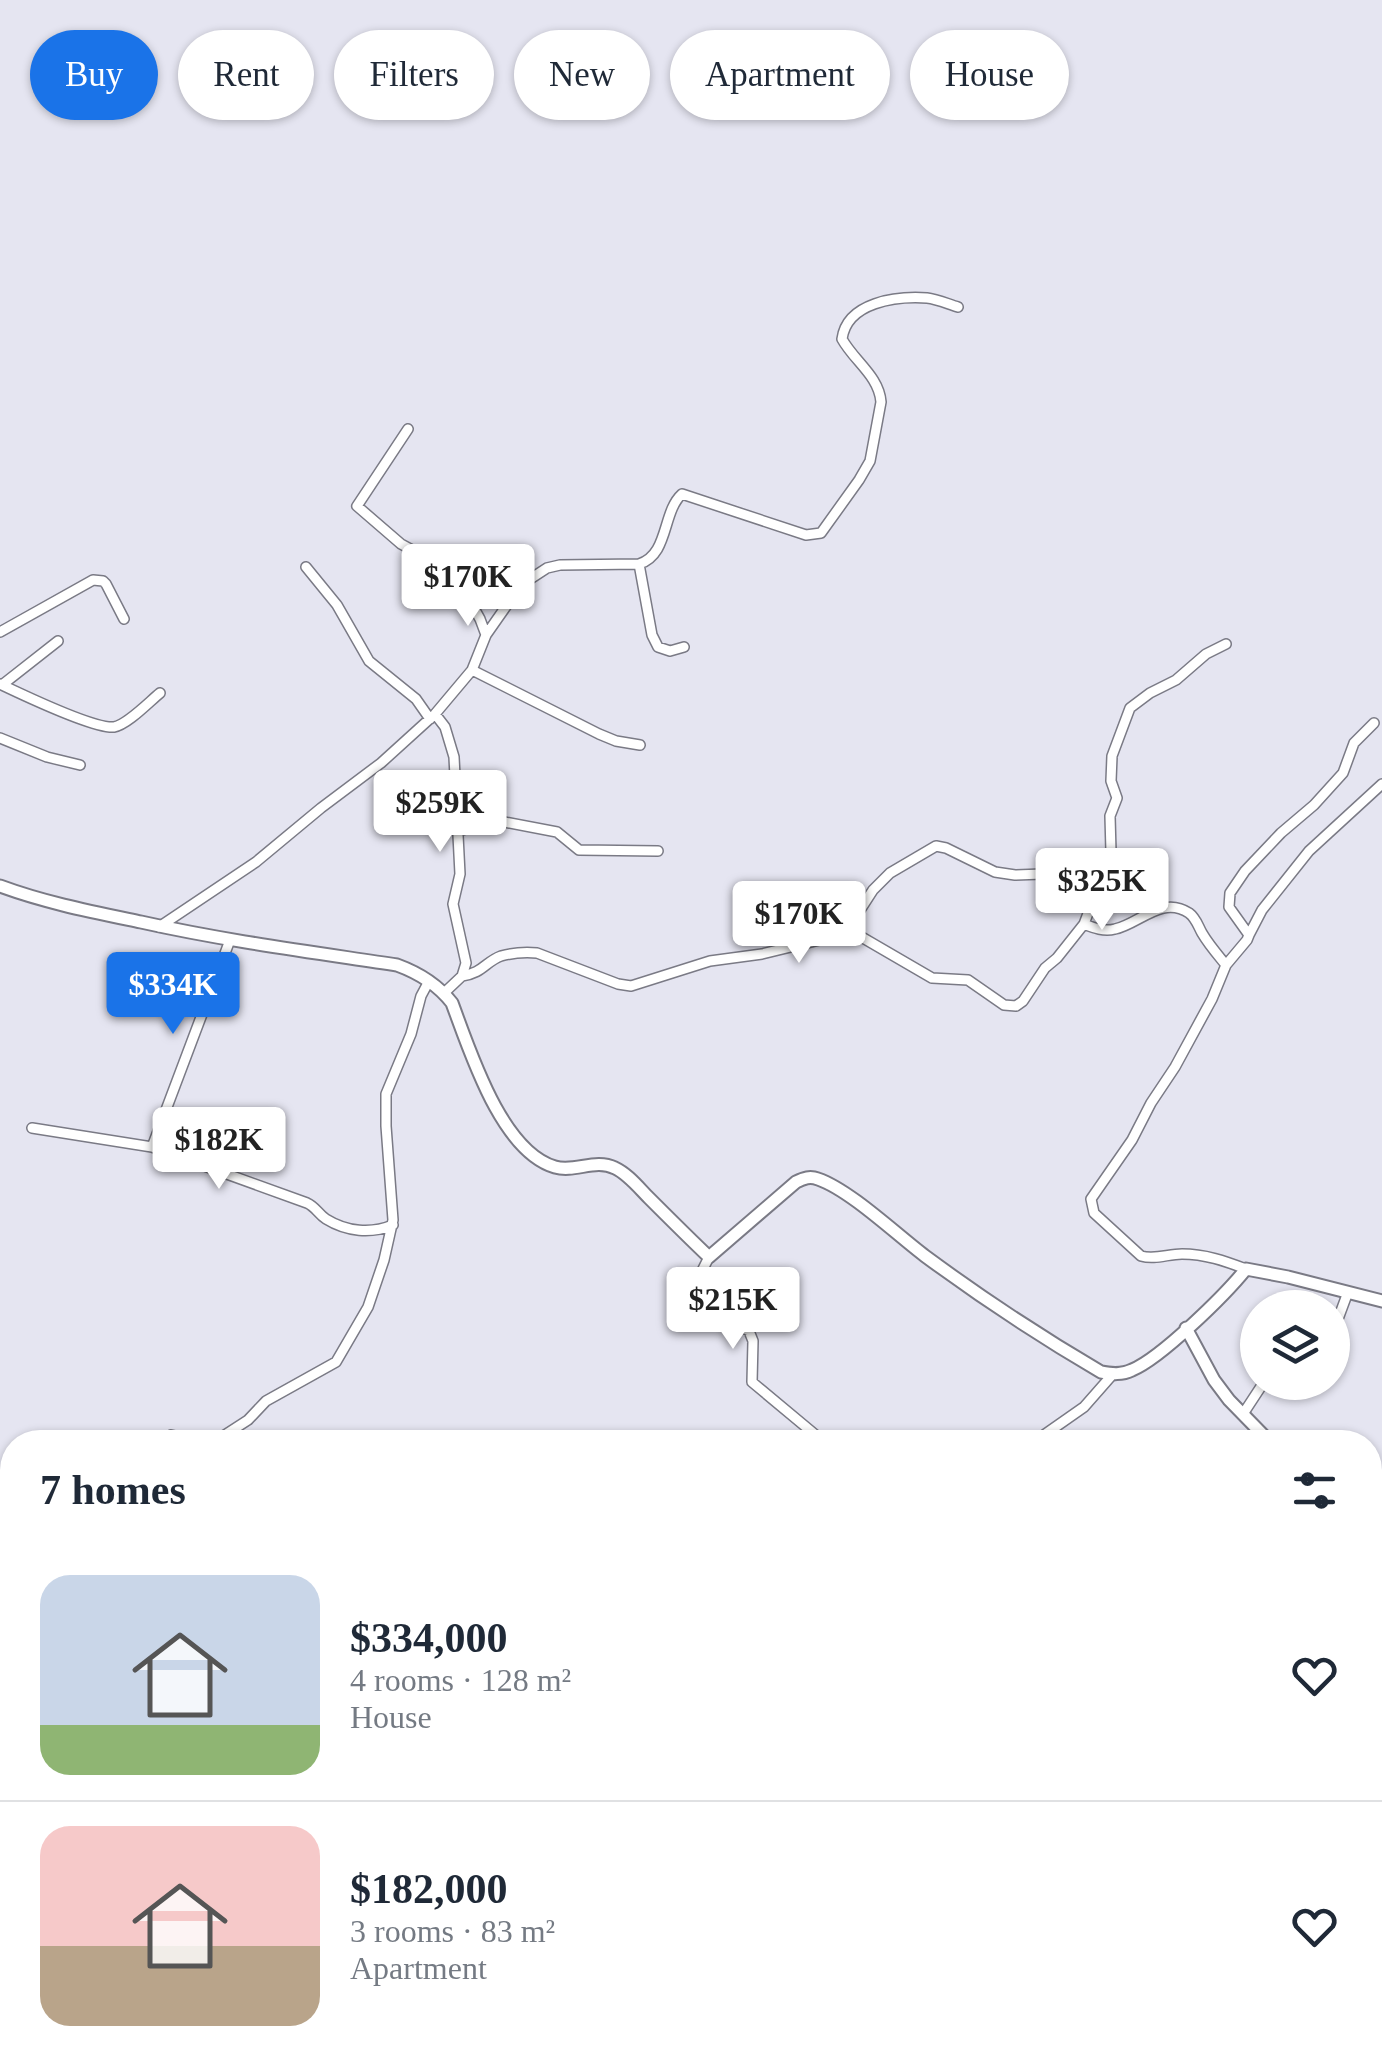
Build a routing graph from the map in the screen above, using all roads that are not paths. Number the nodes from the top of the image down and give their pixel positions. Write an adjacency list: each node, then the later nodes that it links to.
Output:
1 (958, 307): 3 (street)
2 (408, 430): 7 (street)
3 (639, 564): 7 (street); 10 (street)
4 (306, 567): 14 (street)
5 (124, 619): 6 (street)
6 (0, 632)
7 (486, 635): 11 (street)
8 (58, 640): 12 (street)
9 (1226, 644): 22 (street)
10 (684, 648)
11 (472, 670): 14 (street); 17 (street)
12 (1, 684): 13 (street)
13 (160, 694)
14 (433, 717): 20 (street); 25 (street)
15 (1374, 723): 27 (street)
16 (0, 738): 18 (street)
17 (640, 744)
18 (80, 765)
19 (1382, 784): 27 (street)
20 (459, 831): 21 (street); 30 (street)
21 (658, 851)
22 (1106, 866): 24 (street); 26 (street)
23 (0, 886): 25 (street)
24 (1084, 924): 26 (street); 29 (street)
25 (159, 927): 28 (street)
26 (846, 928): 30 (street)
27 (1249, 935): 29 (street)
28 (230, 940): 31 (street); 34 (street)
29 (1226, 965): 37 (street)
30 (462, 976): 32 (street)
31 (429, 981): 32 (street); 35 (street)
32 (444, 993): 36 (street)
33 (32, 1128): 34 (street)
34 (152, 1147): 35 (street)
35 (393, 1225): 45 (street)
36 (709, 1258): 42 (street); 46 (street)
37 (1246, 1270): 38 (street); 41 (street)
38 (1339, 1290)
39 (1350, 1293): 40 (street)
40 (1382, 1301)
41 (1186, 1328): 42 (street); 44 (street)
42 (1113, 1374): 47 (street)
43 (1252, 1400): 44 (street)
44 (1243, 1414): 48 (street)
45 (233, 1430)
46 (810, 1430)
47 (1051, 1430)
48 (1258, 1430)

